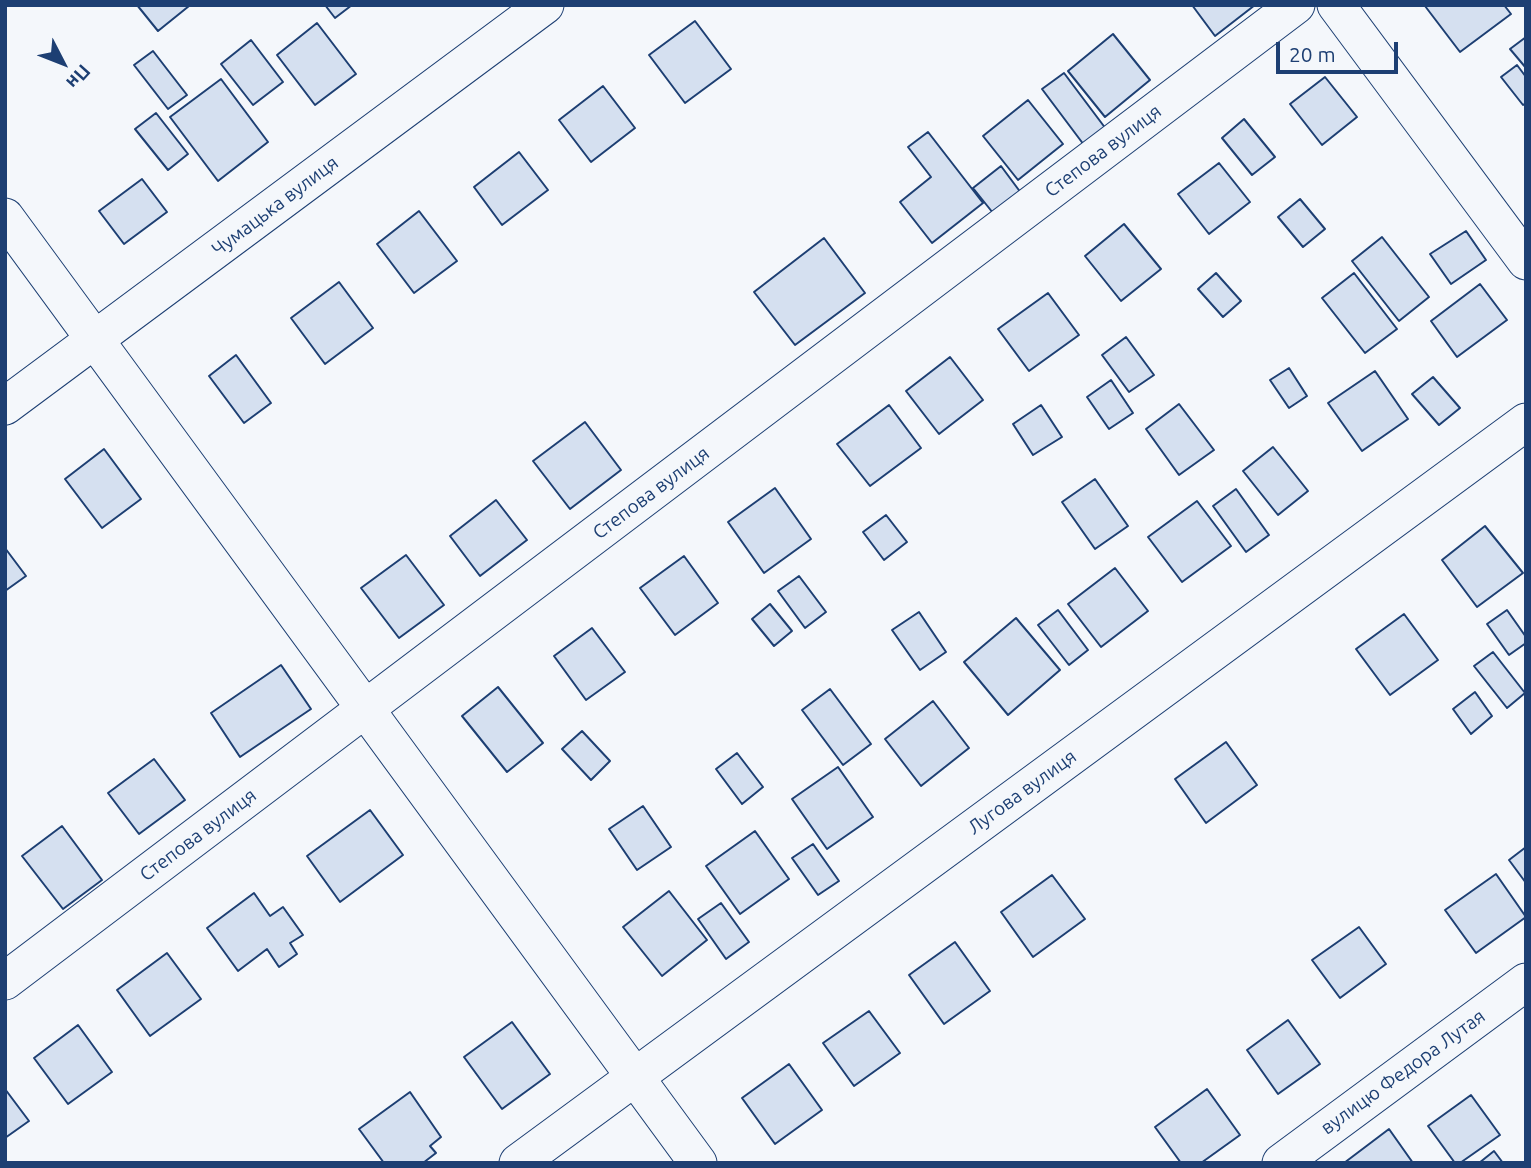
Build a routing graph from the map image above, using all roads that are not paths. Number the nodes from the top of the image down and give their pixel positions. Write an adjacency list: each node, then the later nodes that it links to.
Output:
1 (545, 5): 6 (street, Чумацька вулиця)
2 (1296, 5): 9 (street, Степова вулиця)
3 (1336, 5): 5 (street)
4 (5, 217): 6 (street)
5 (1526, 261)
6 (95, 340): 7 (street, Чумацька вулиця); 9 (street)
7 (5, 406)
8 (1526, 422): 12 (street, Лугова вулиця)
9 (365, 709): 10 (street, Степова вулиця); 12 (street)
10 (5, 981)
11 (1526, 982): 15 (street, вулицю Федора Лутая)
12 (635, 1077): 13 (street, Лугова вулиця); 14 (street)
13 (518, 1163)
14 (698, 1163)
15 (1281, 1163)

